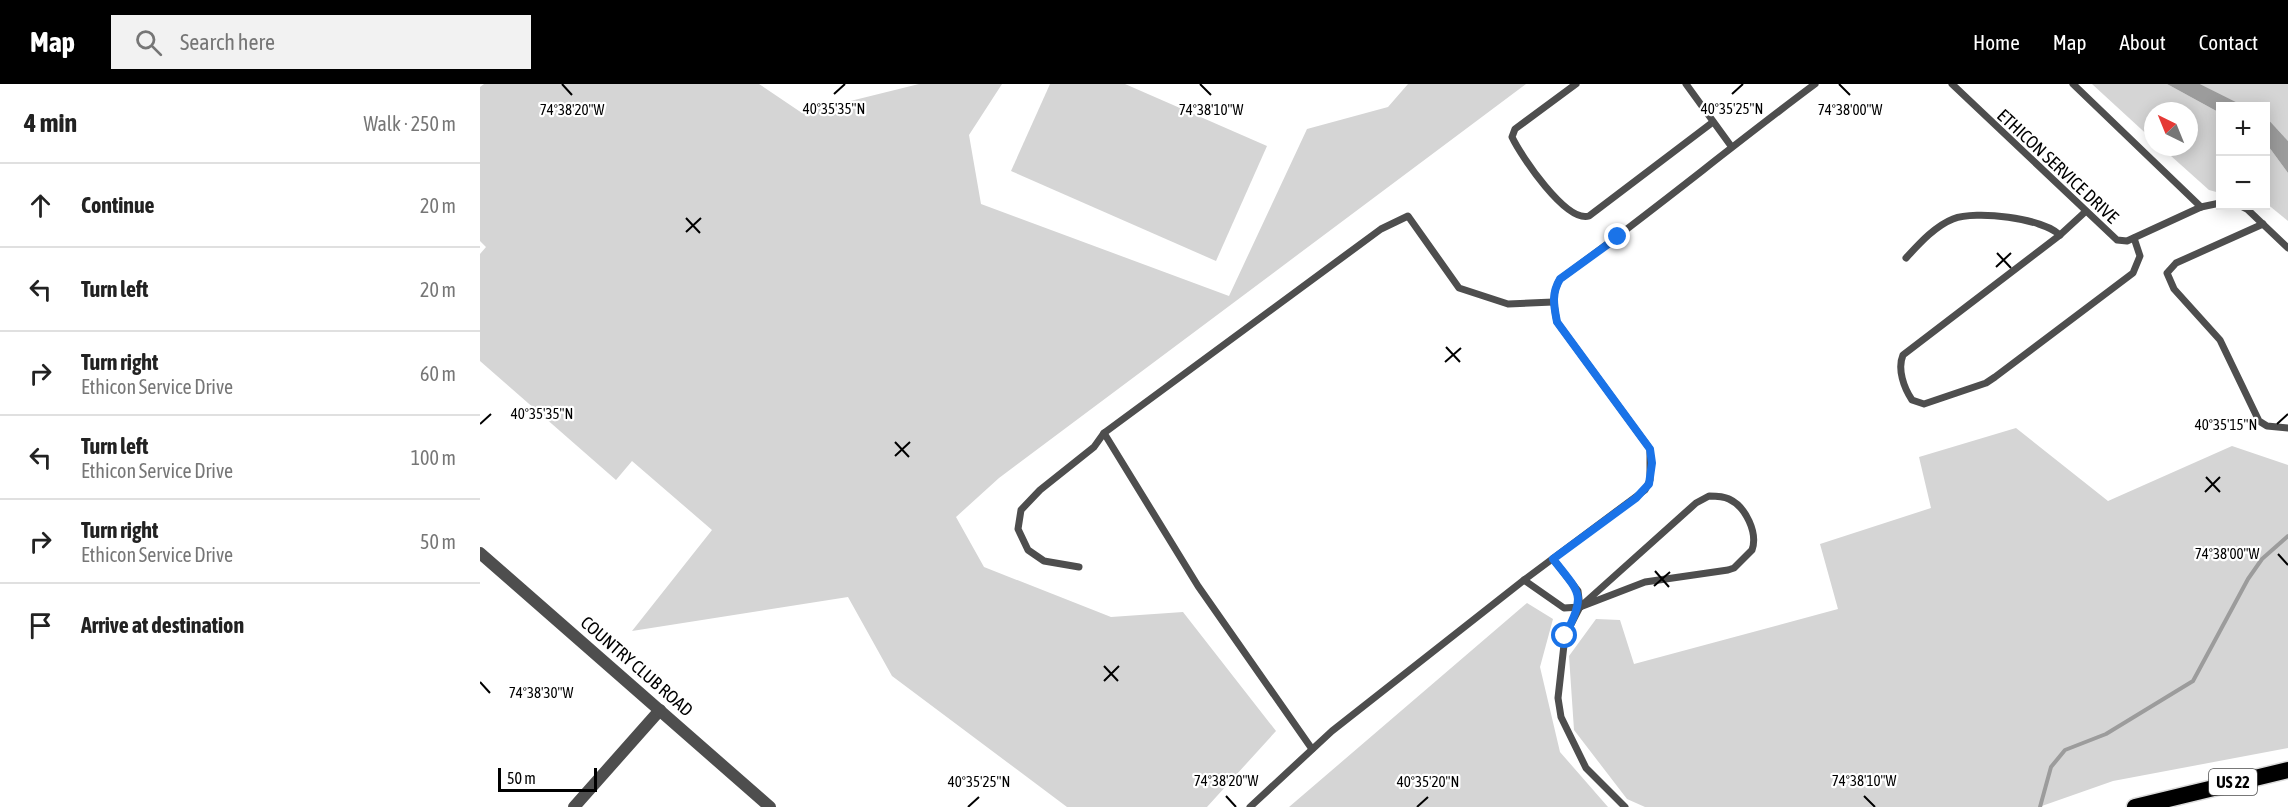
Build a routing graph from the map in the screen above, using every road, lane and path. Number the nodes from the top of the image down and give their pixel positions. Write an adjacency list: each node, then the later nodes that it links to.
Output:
1 (1576, 84): 6 (lane)
2 (1686, 84): 6 (lane)
3 (1815, 84): 7 (lane)
4 (1952, 84): 11 (lane, ETHICON SERVICE DRIVE)
5 (2073, 84): 9 (lane)
6 (1713, 122): 7 (lane)
7 (1731, 146): 17 (lane)
8 (2216, 204): 9 (lane, ETHICON SERVICE DRIVE)
9 (2201, 207): 14 (lane, ETHICON SERVICE DRIVE)
10 (2246, 210): 12 (lane)
11 (2085, 212): 13 (lane); 14 (lane, ETHICON SERVICE DRIVE)
12 (2263, 224): 15 (lane); 18 (lane)
13 (2060, 235): 14 (lane); 16 (lane)
14 (2134, 238)
15 (2288, 248)
16 (1906, 258)
17 (1553, 302): 19 (lane); 21 (lane)
18 (2288, 428)
19 (1104, 434): 22 (lane); 26 (lane)
20 (480, 553): 25 (street, COUNTRY CLUB ROAD)
21 (1553, 559): 23 (lane); 24 (lane)
22 (1079, 567)
23 (1524, 580): 24 (lane); 26 (lane)
24 (1580, 606): 24 (lane); 31 (lane)
25 (660, 710): 28 (street); 29 (street, COUNTRY CLUB ROAD)
26 (1312, 749): 30 (lane)
27 (2288, 770): 32 (highway, US 22)
28 (574, 807)
29 (770, 807)
30 (1250, 807)
31 (1624, 807)
32 (2135, 807)

